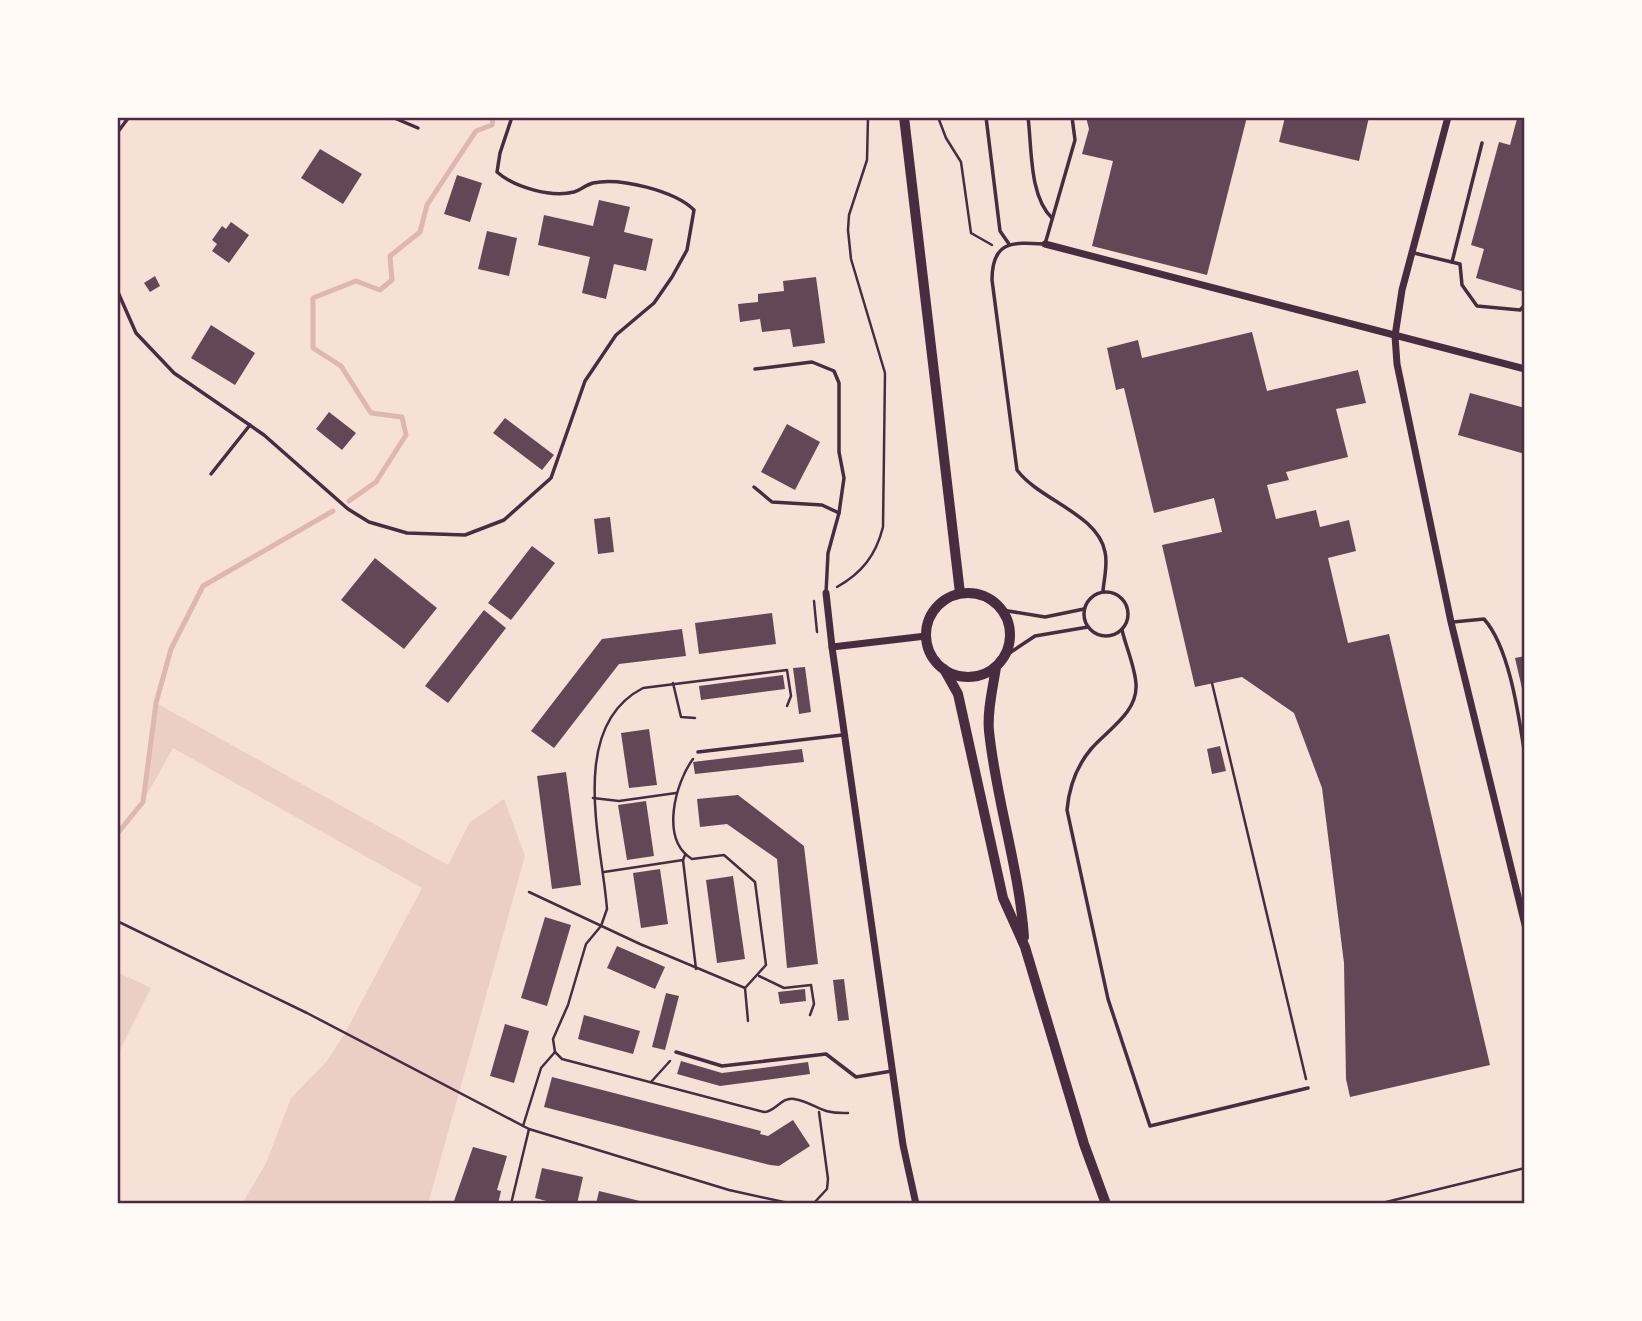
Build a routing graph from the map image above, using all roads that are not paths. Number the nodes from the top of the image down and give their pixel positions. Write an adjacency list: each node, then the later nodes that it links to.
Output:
1 (129, 117): 10 (lane)
2 (392, 117): 9 (lane)
3 (512, 117): 22 (lane)
4 (904, 117): 28 (main road)
5 (986, 117): 13 (lane)
6 (1028, 117): 12 (lane)
7 (1072, 117): 12 (lane)
8 (1448, 117): 15 (street)
9 (418, 128)
10 (117, 132)
11 (1482, 143): 16 (lane)
12 (1053, 219): 14 (lane)
13 (1009, 244): 14 (lane); 26 (lane)
14 (1045, 244): 19 (street)
15 (1414, 253): 16 (lane); 19 (street)
16 (1452, 262): 18 (lane)
17 (117, 290): 22 (lane)
18 (1525, 305)
19 (1395, 336): 21 (street); 31 (street)
20 (755, 369): 25 (lane)
21 (1525, 369)
22 (250, 425): 23 (lane)
23 (211, 474)
24 (754, 487): 25 (lane)
25 (839, 513): 27 (lane)
26 (1103, 591): 29 (lane); 33 (lane)
27 (826, 593): 35 (street)
28 (960, 593): 30 (main road); 34 (main road)
29 (1084, 609): 30 (lane); 32 (lane)
30 (1002, 610): 36 (main road)
31 (1451, 622): 39 (lane); 43 (street)
32 (1088, 627): 33 (lane); 36 (lane)
33 (1122, 630): 47 (lane)
34 (926, 636): 35 (street); 38 (main road)
35 (831, 647): 40 (street)
36 (1005, 656): 37 (main road)
37 (996, 667): 38 (main road); 44 (main road)
38 (944, 669): 44 (main road)
39 (1522, 719): 42 (lane)
40 (842, 735): 41 (lane); 46 (street)
41 (698, 752)
42 (1525, 756)
43 (1525, 925)
44 (1025, 947): 49 (main road)
45 (676, 1052): 46 (lane)
46 (892, 1071): 48 (street)
47 (1308, 1088)
48 (916, 1204)
49 (1106, 1204)

